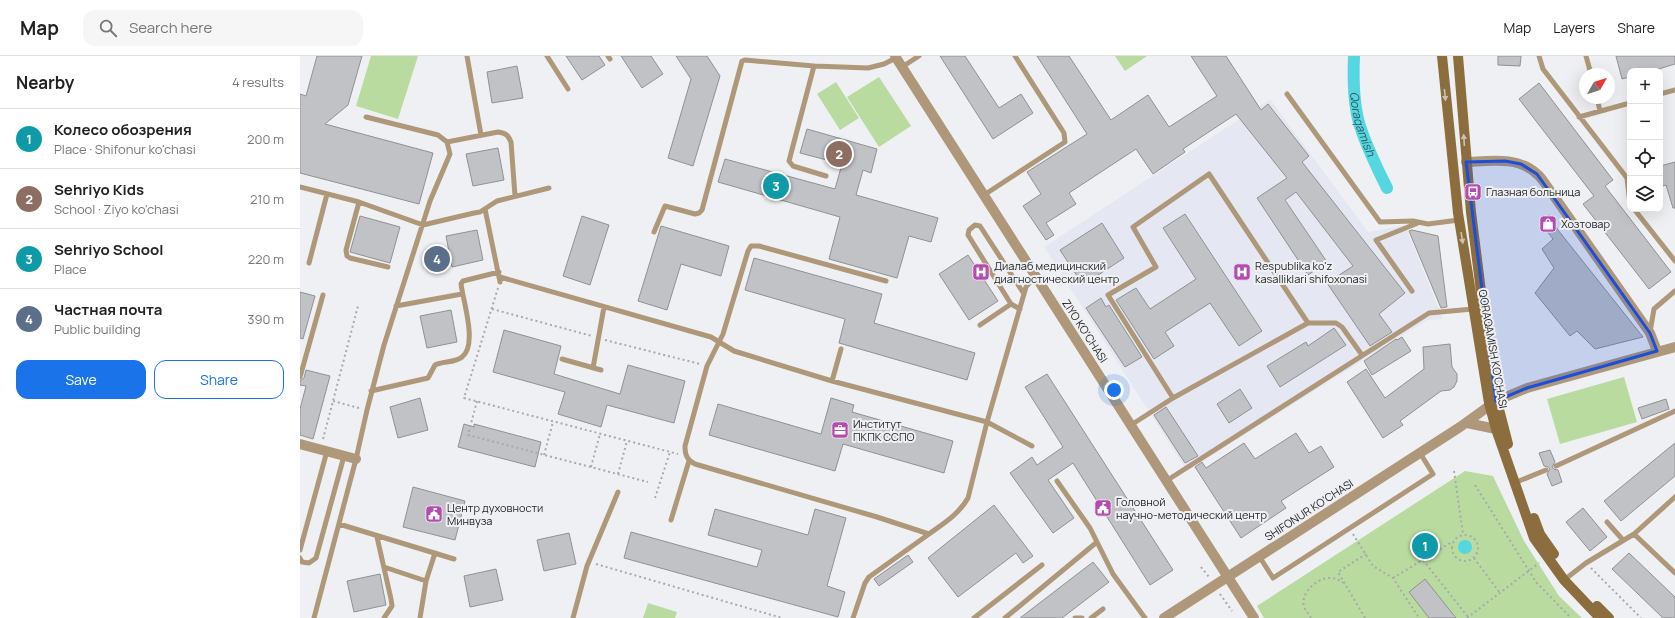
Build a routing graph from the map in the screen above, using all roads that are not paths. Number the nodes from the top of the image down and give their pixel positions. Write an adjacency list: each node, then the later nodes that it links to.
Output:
1 (467, 56): 22 (lane)
2 (547, 56): 13 (lane)
3 (919, 56): 11 (lane)
4 (1015, 56): 30 (lane)
5 (1442, 56): 35 (main road, QORAQAMISH KO'CHASI, one-way to 35)
6 (1458, 56): 24 (main road, QORAQAMISH KO'CHASI, one-way to 6)
7 (1540, 56): 21 (lane)
8 (1586, 56): 12 (lane)
9 (895, 57): 10 (lane); 11 (street, ZIYO KO'CHASI)
10 (814, 66): 25 (lane); 38 (lane)
11 (902, 68): 30 (street, ZIYO KO'CHASI)
12 (1589, 68)
13 (568, 89)
14 (1675, 90): 15 (lane)
15 (1663, 93)
16 (1287, 94): 36 (lane)
17 (1598, 104): 19 (lane)
18 (1627, 104): 19 (lane)
19 (1600, 111): 21 (lane)
20 (366, 117): 23 (lane)
21 (1579, 117): 26 (lane)
22 (481, 135): 23 (lane); 31 (lane)
23 (447, 142): 37 (lane)
24 (1466, 166): 57 (street); 70 (main road, QORAQAMISH KO'CHASI)
25 (826, 176)
26 (1627, 178)
27 (300, 187): 29 (lane)
28 (549, 188): 31 (lane)
29 (327, 194): 32 (lane); 40 (lane)
30 (984, 195): 43 (street, ZIYO KO'CHASI)
31 (515, 196): 33 (lane)
32 (359, 202): 37 (lane); 41 (lane)
33 (485, 209): 37 (lane); 42 (lane)
34 (1636, 212): 39 (lane)
35 (1459, 220): 36 (lane); 54 (main road, QORAQAMISH KO'CHASI, one-way to 54)
36 (1419, 223): 45 (lane)
37 (423, 225): 51 (lane)
38 (654, 232)
39 (1675, 261)
40 (309, 263)
41 (388, 267)
42 (499, 272): 47 (lane); 52 (lane)
43 (1035, 276): 48 (lane); 74 (street, ZIYO KO'CHASI)
44 (886, 281): 58 (lane)
45 (1412, 291)
46 (1675, 291): 57 (lane)
47 (462, 294): 51 (lane); 68 (lane)
48 (1024, 294): 50 (lane); 53 (lane)
49 (323, 295): 66 (lane)
50 (1011, 304): 53 (lane); 56 (lane)
51 (396, 306): 68 (lane)
52 (604, 307): 58 (lane); 64 (lane)
53 (1020, 309): 72 (lane)
54 (1473, 309): 62 (lane); 70 (main road, QORAQAMISH KO'CHASI)
55 (1308, 323): 62 (lane); 69 (lane); 69 (lane)
56 (980, 325)
57 (1650, 333): 61 (street)
58 (720, 342): 67 (lane); 83 (lane)
59 (1675, 347): 61 (street, SHIFONUR KO'CHASI)
60 (841, 349): 67 (lane)
61 (1658, 351): 70 (street, SHIFONUR KO'CHASI)
62 (1362, 356): 87 (lane)
63 (562, 359): 64 (lane)
64 (593, 368): 65 (lane)
65 (601, 370)
66 (300, 378)
67 (832, 381): 72 (lane)
68 (371, 391): 82 (lane)
69 (1173, 398): 74 (lane)
70 (1492, 403): 73 (street, SHIFONUR KO'CHASI); 75 (main road, QORAQAMISH KO'CHASI); 76 (main road, QORAQAMISH KO'CHASI)
71 (1675, 411): 84 (lane)
72 (987, 422): 78 (lane); 94 (lane)
73 (1467, 423): 75 (street); 80 (street, SHIFONUR KO'CHASI)
74 (1131, 425): 87 (street, ZIYO KO'CHASI)
75 (1496, 429): 76 (street); 88 (main road, QORAQAMISH KO'CHASI)
76 (1506, 438): 88 (main road, QORAQAMISH KO'CHASI)
77 (300, 444): 79 (street)
78 (1032, 446)
79 (324, 450): 81 (street); 99 (lane)
80 (1420, 453): 101 (street, SHIFONUR KO'CHASI); 101 (lane)
81 (344, 456): 82 (street); 102 (lane)
82 (356, 459): 93 (lane)
83 (689, 461): 91 (lane); 94 (lane)
84 (1556, 466)
85 (1546, 470): 88 (lane)
86 (1057, 481): 98 (lane)
87 (1166, 481): 107 (street, ZIYO KO'CHASI)
88 (1517, 482): 108 (main road, QORAQAMISH KO'CHASI)
89 (618, 492): 115 (lane)
90 (1675, 497): 95 (lane)
91 (671, 520)
92 (1607, 522): 97 (lane)
93 (339, 524): 96 (lane); 112 (lane)
94 (929, 534): 116 (lane)
95 (1634, 534): 97 (lane); 106 (lane)
96 (377, 537): 100 (lane); 105 (lane)
97 (1623, 540): 108 (lane)
98 (1097, 542): 118 (lane); 122 (lane)
99 (300, 550)
100 (435, 554): 103 (lane); 109 (lane)
101 (1259, 556): 107 (street, SHIFONUR KO'CHASI)
102 (300, 558)
103 (454, 559)
104 (1042, 565): 117 (lane)
105 (384, 567): 109 (lane); 113 (lane)
106 (1675, 573)
107 (1228, 577): 111 (street, SHIFONUR KO'CHASI); 123 (street, ZIYO KO'CHASI)
108 (1567, 578): 124 (main road, QORAQAMISH KO'CHASI); 125 (main road, QORAQAMISH KO'CHASI)
109 (426, 581): 114 (lane)
110 (1103, 609): 121 (lane)
111 (1169, 617)
112 (314, 618)
113 (384, 618)
114 (420, 618)
115 (573, 618)
116 (853, 618)
117 (974, 618)
118 (1005, 618)
119 (1075, 618): 120 (lane)
120 (1082, 618)
121 (1091, 618)
122 (1145, 618)
123 (1254, 618)
124 (1600, 618)
125 (1609, 618)

